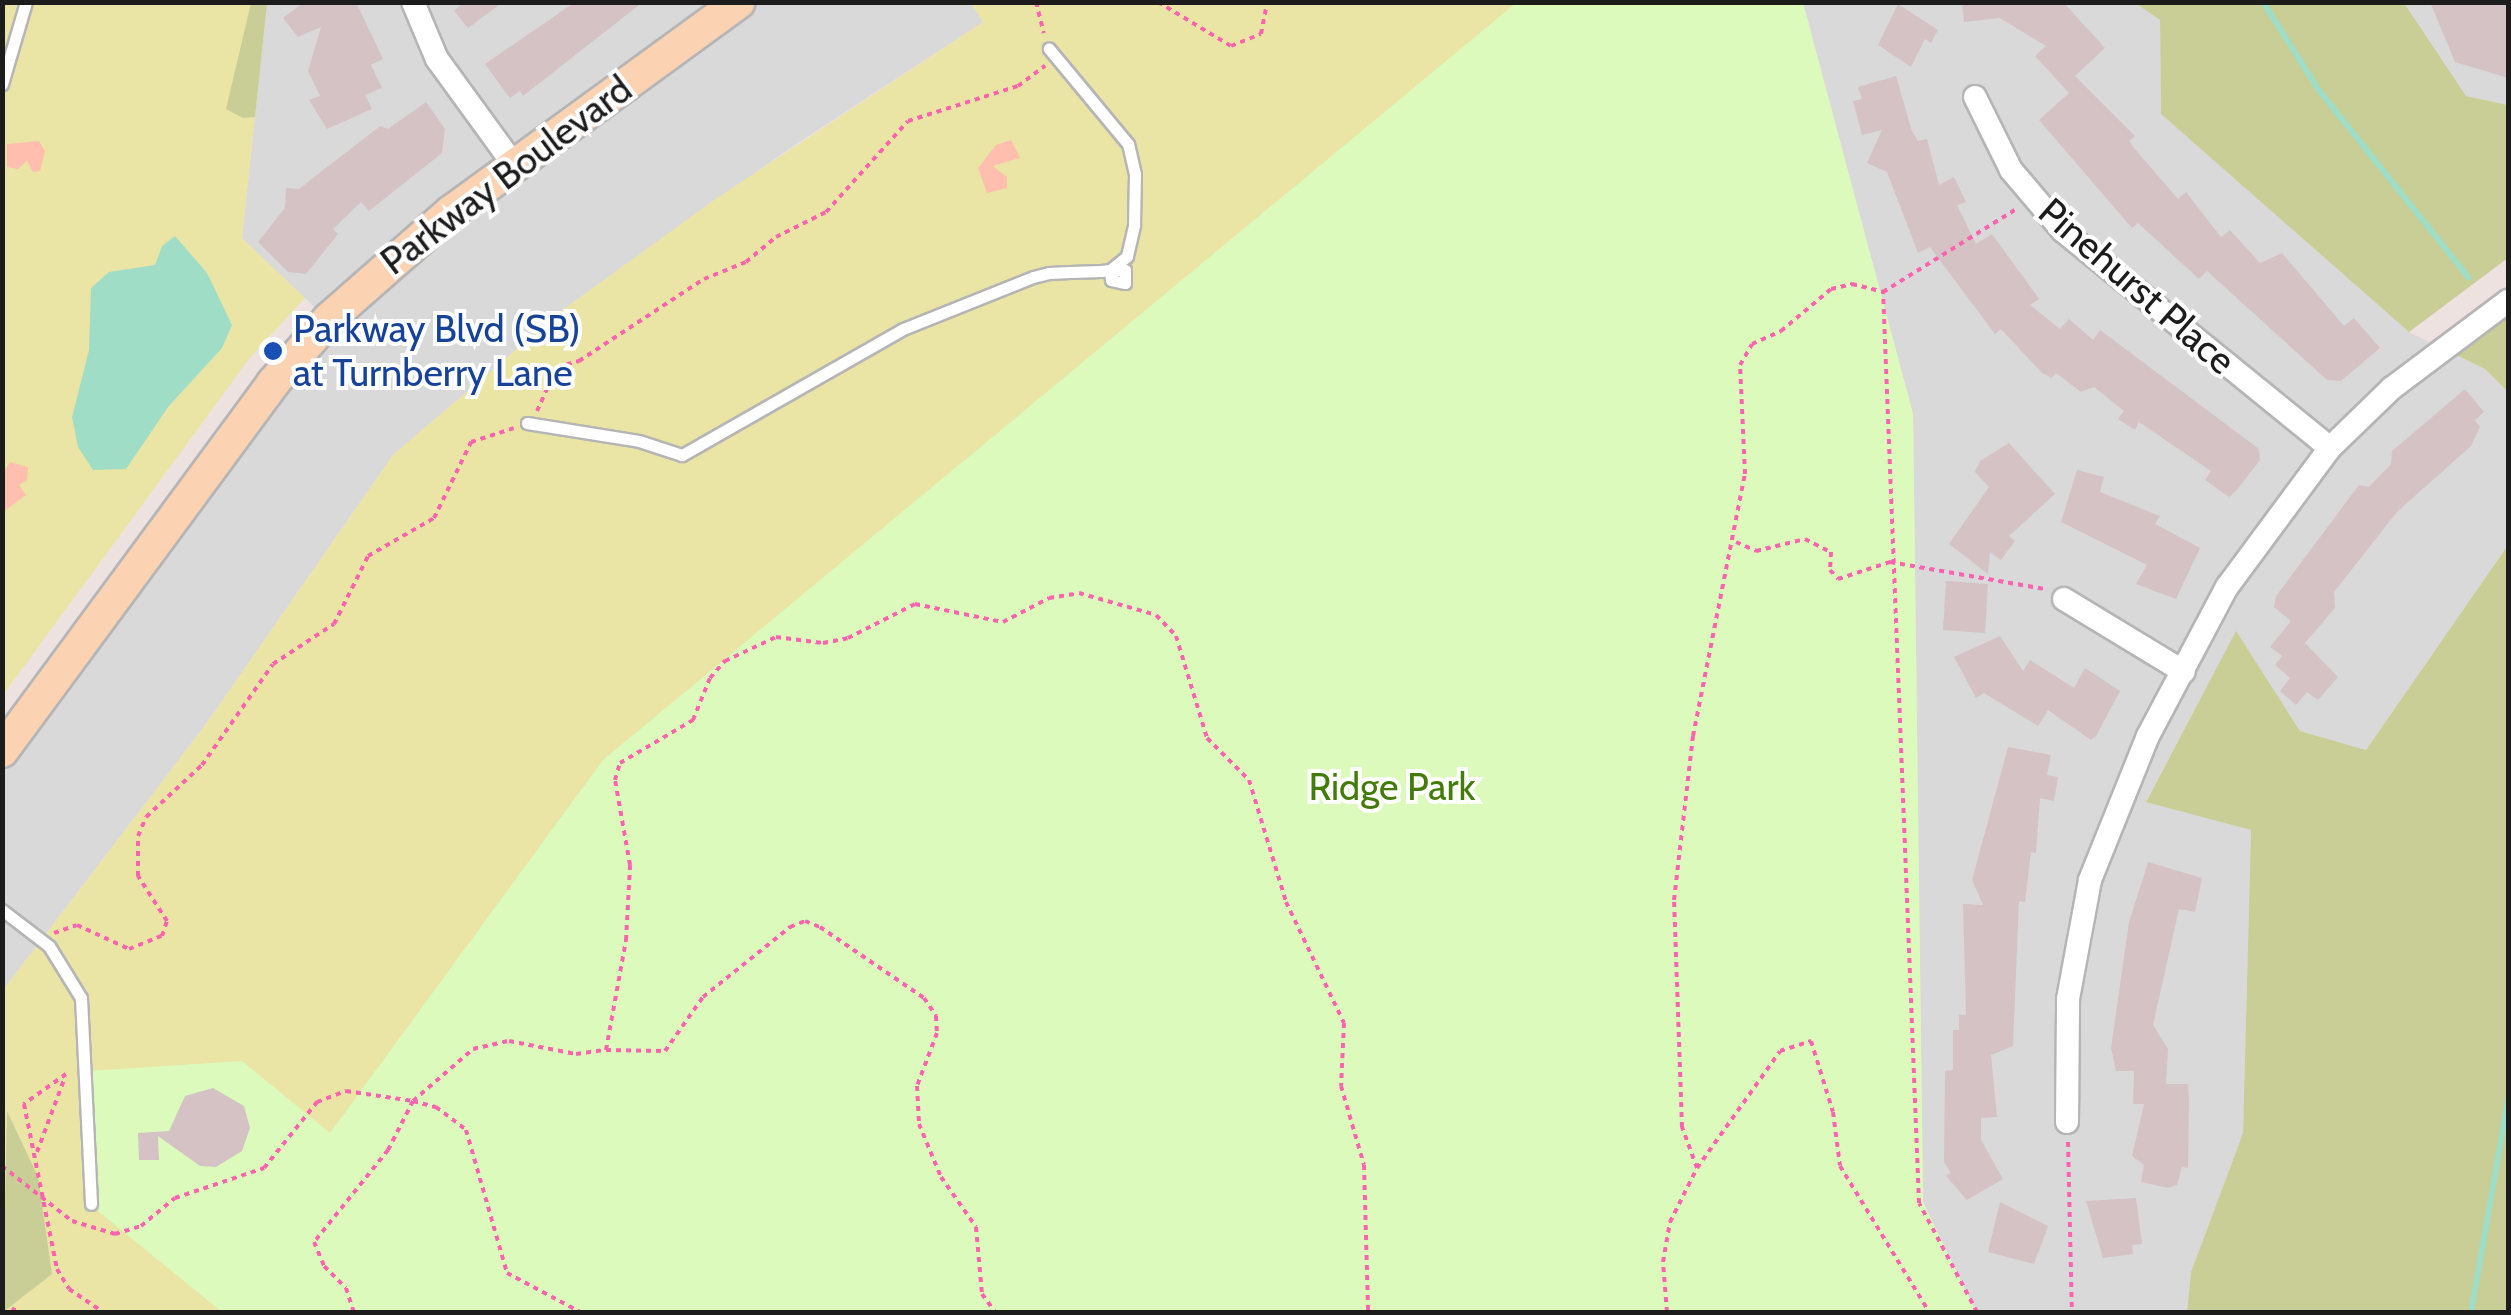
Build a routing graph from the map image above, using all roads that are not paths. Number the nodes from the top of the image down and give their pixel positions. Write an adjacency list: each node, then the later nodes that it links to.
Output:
1 (26, 2): 5 (lane)
2 (413, 2): 7 (street)
3 (738, 2): 7 (street, Parkway Boulevard)
4 (1049, 49): 8 (lane)
5 (2, 84)
6 (1975, 97): 12 (street, Pinehurst Place)
7 (514, 164): 15 (street, Parkway Boulevard)
8 (1126, 256): 9 (lane); 9 (lane)
9 (1110, 270): 11 (lane)
10 (2508, 301): 12 (street)
11 (527, 423)
12 (2330, 448): 14 (street)
13 (2064, 599): 14 (street)
14 (2184, 672): 17 (street)
15 (2, 751)
16 (2, 910): 18 (lane)
17 (2067, 1122)
18 (92, 1204)

